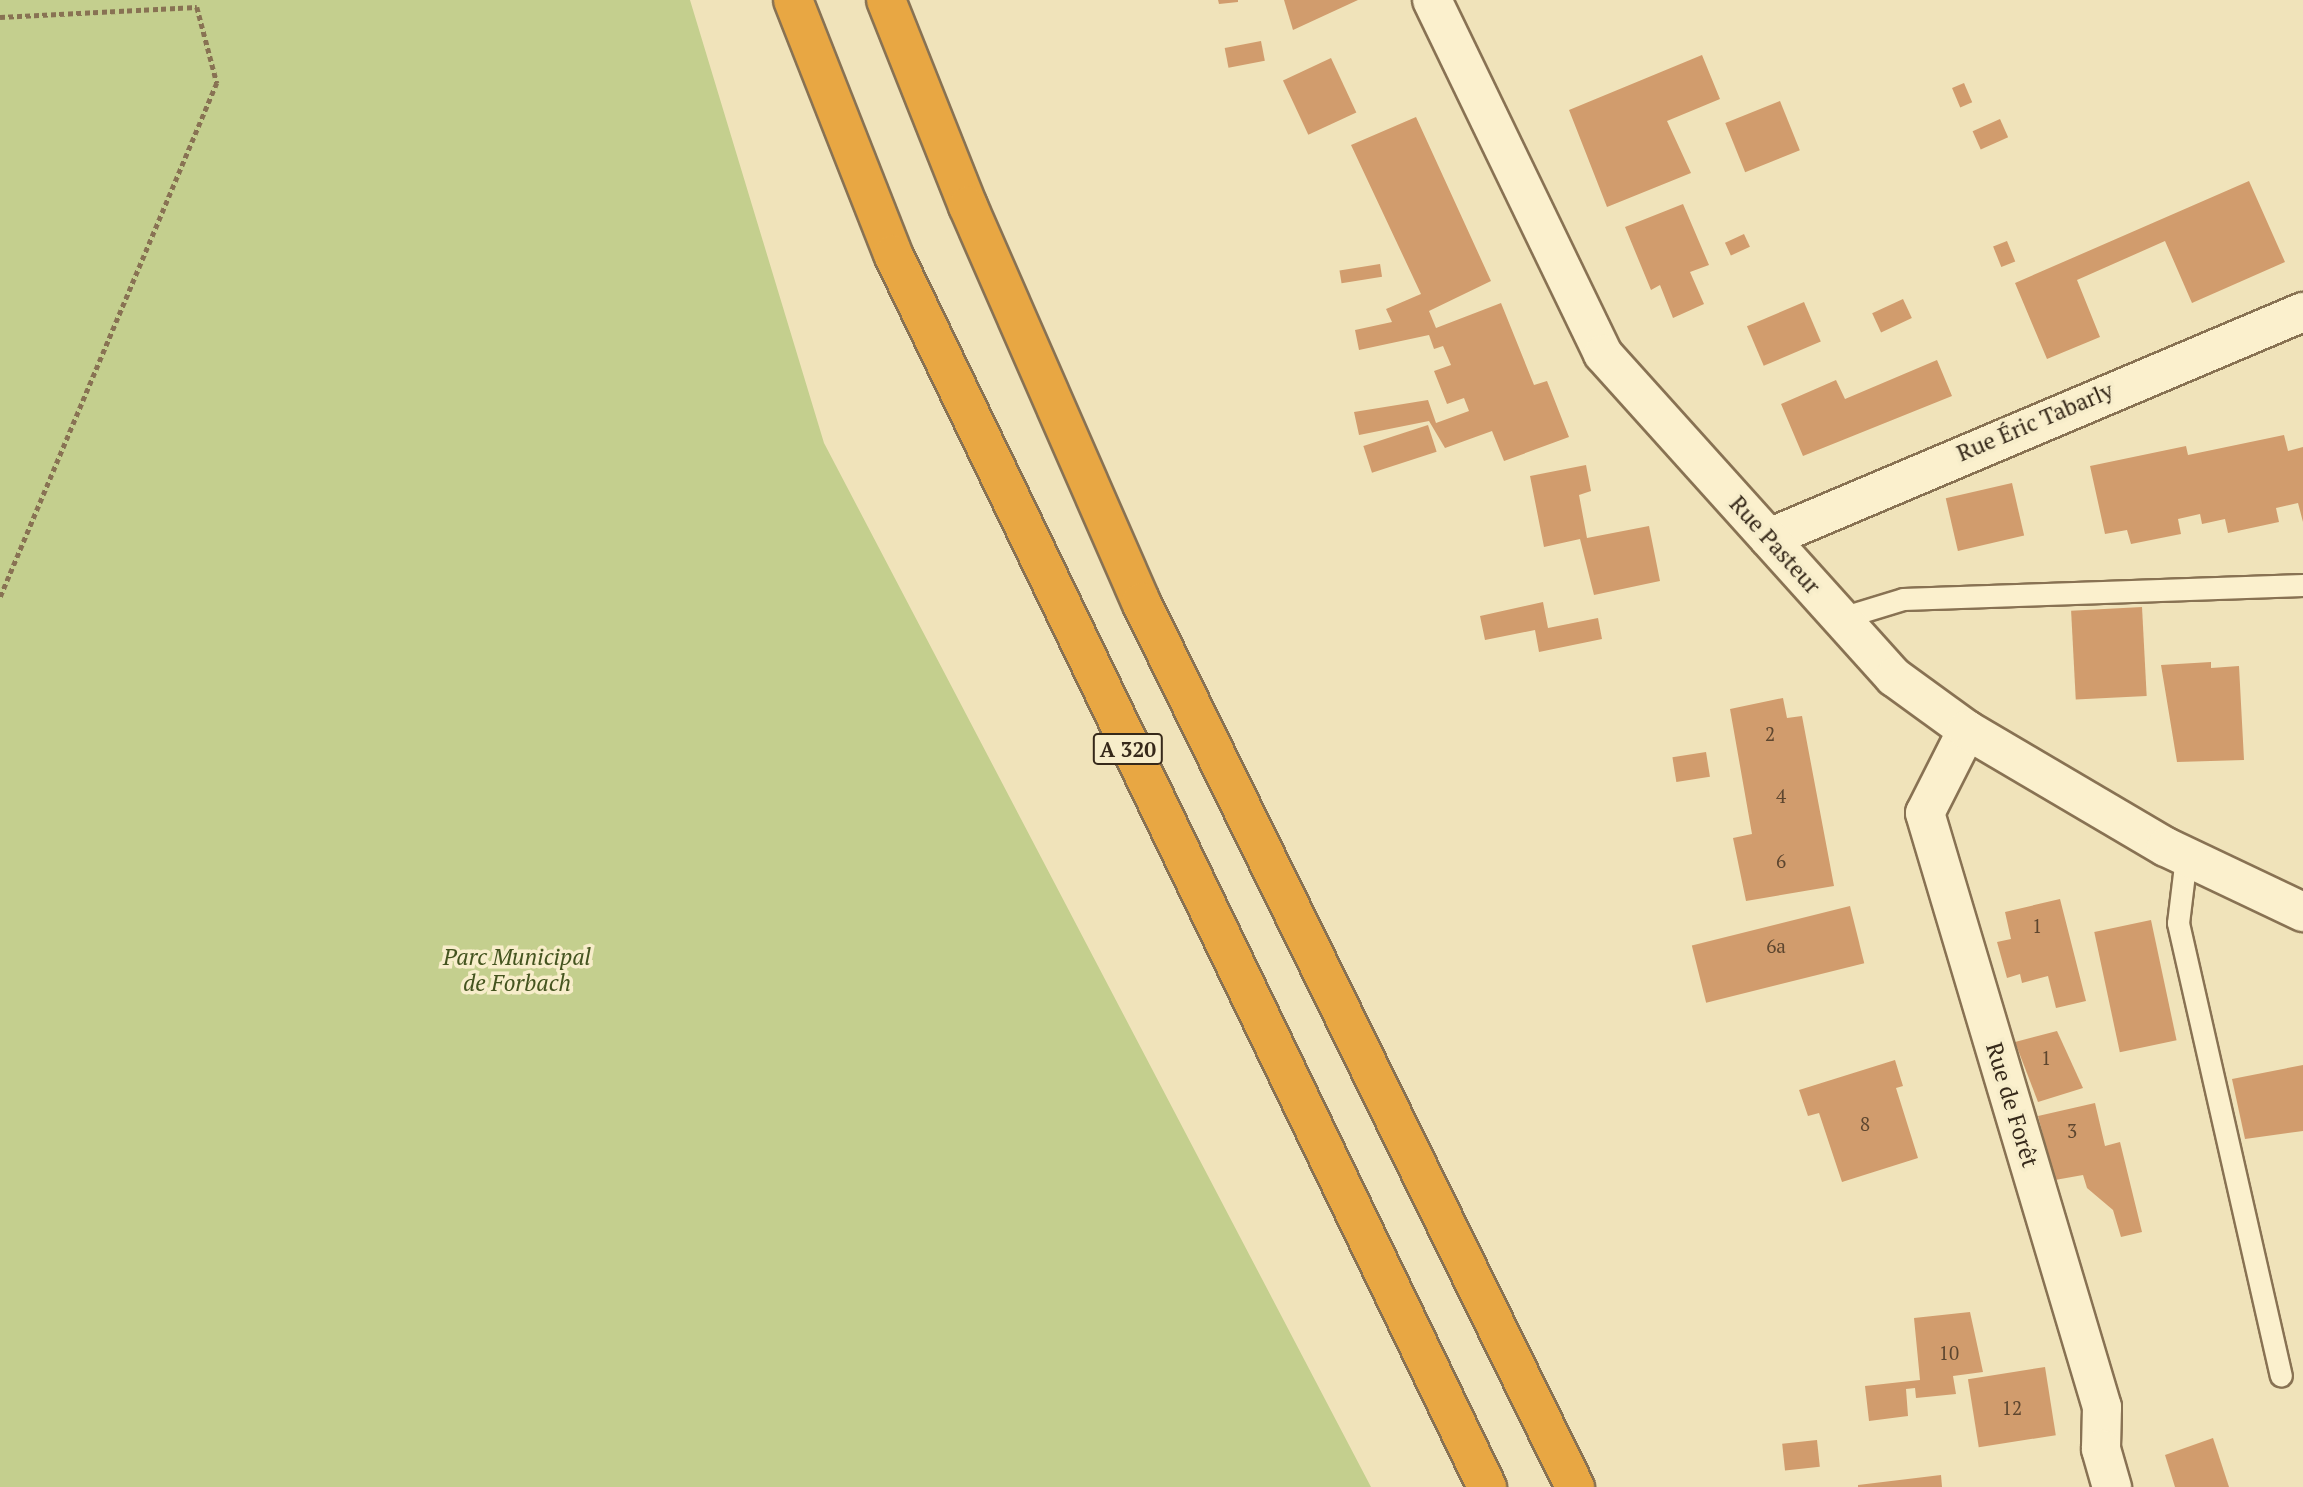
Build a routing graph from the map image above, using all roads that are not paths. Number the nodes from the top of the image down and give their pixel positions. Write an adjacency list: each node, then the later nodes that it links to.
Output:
1 (793, 0): 12 (highway, A 320)
2 (886, 0): 13 (highway)
3 (1432, 0): 5 (street, Rue Pasteur)
4 (2303, 312): 5 (street, Rue Éric Tabarly)
5 (1769, 538): 7 (street, Rue Pasteur)
6 (2303, 585): 7 (lane)
7 (1841, 618): 8 (street, Rue Pasteur)
8 (1967, 730): 9 (street, Rue Pasteur); 14 (street, Rue de Forêt)
9 (2186, 857): 10 (street, Rue Pasteur); 11 (lane)
10 (2303, 912)
11 (2281, 1375)
12 (1487, 1487)
13 (1575, 1487)
14 (2112, 1487)

